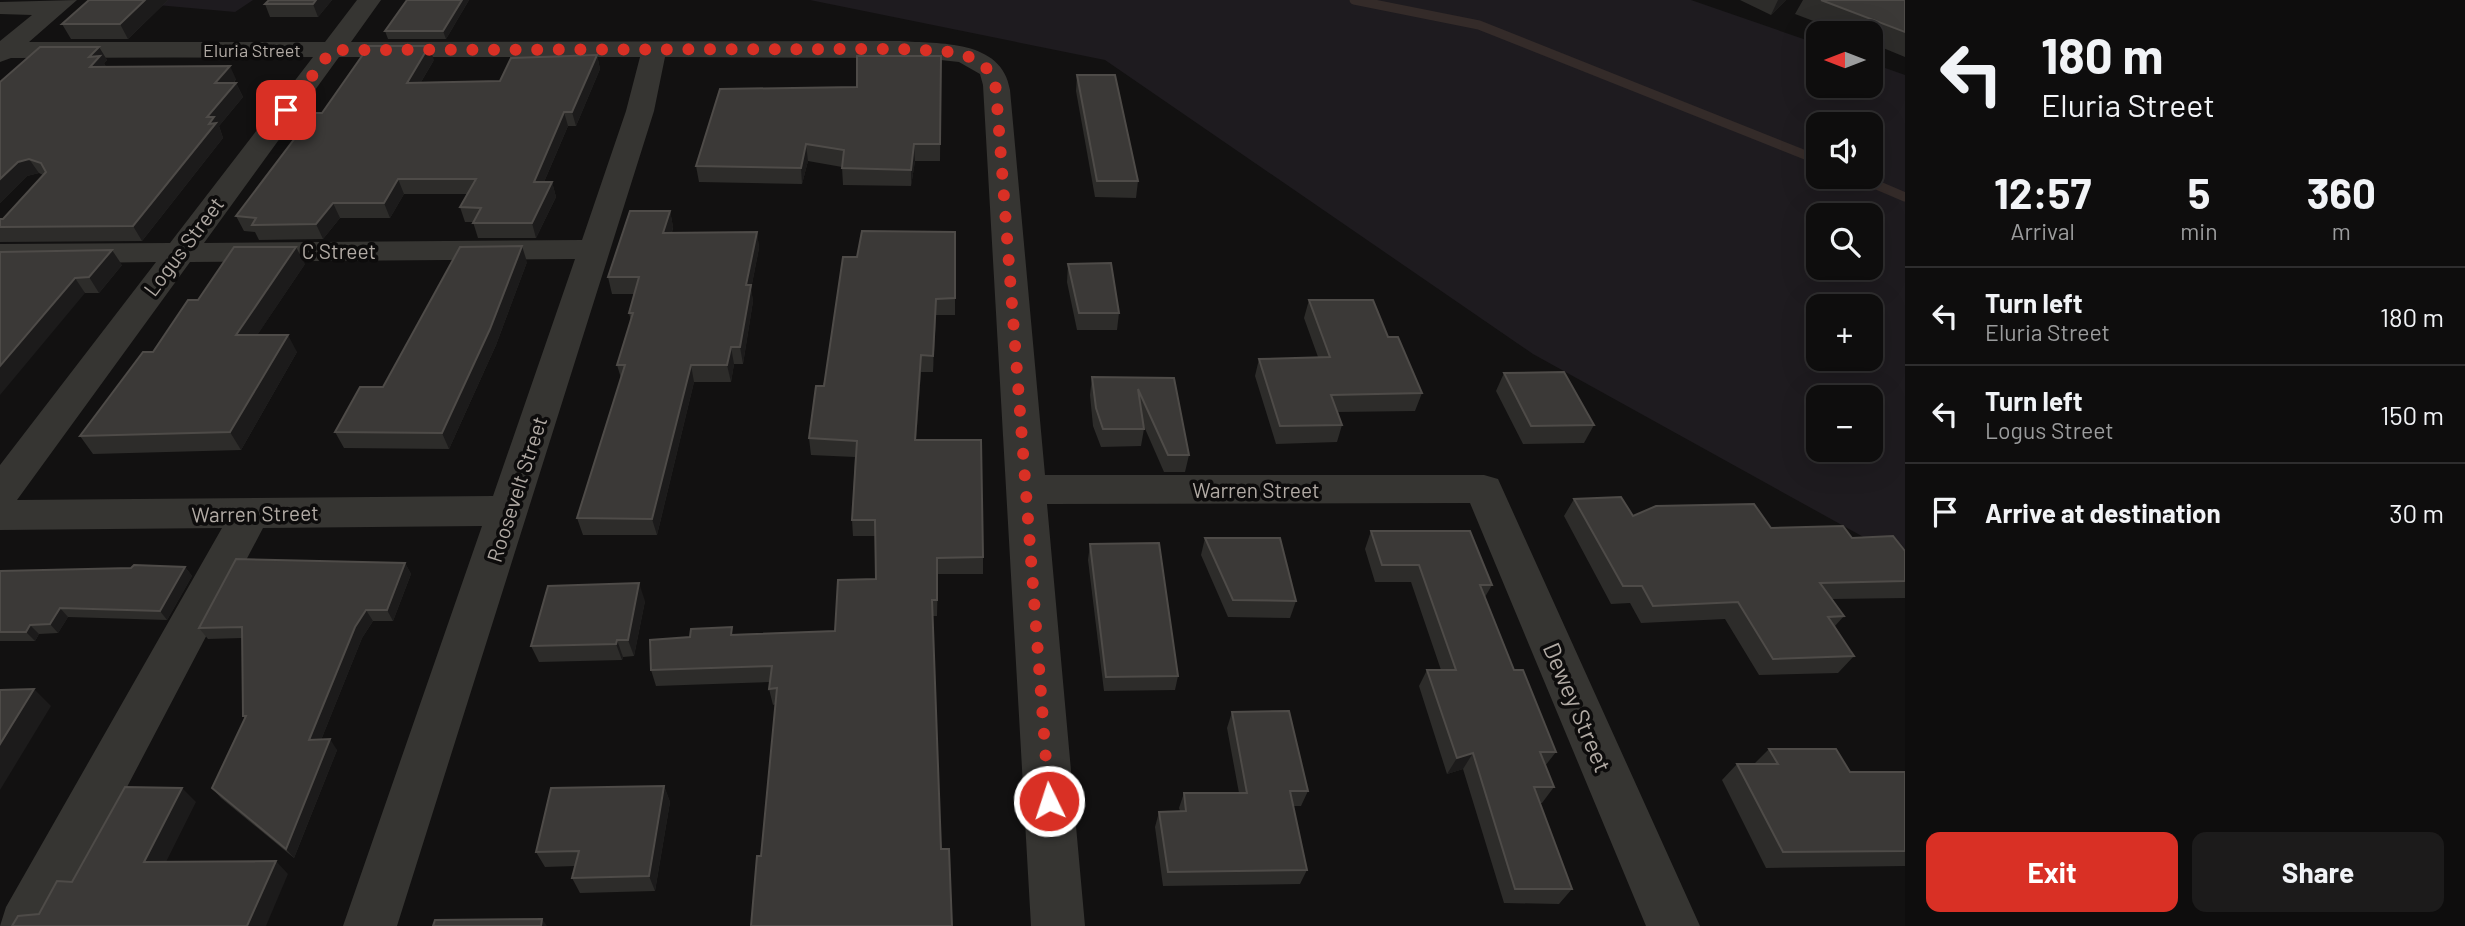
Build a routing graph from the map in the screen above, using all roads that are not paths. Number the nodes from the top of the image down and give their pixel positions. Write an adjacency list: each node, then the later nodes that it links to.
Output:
1 (369, 0): 4 (street, Logus Street)
2 (60, 4): 3 (street); 6 (street)
3 (3, 8)
4 (332, 50): 5 (street, Eluria Street); 6 (street, Eluria Street); 8 (street, Logus Street)
5 (654, 50): 7 (street, Roosevelt Street); 11 (street, Eluria Street)
6 (2, 51)
7 (594, 249): 8 (street, C Street); 13 (street, Roosevelt Street)
8 (179, 251): 9 (street, C Street); 12 (street, Logus Street)
9 (0, 254)
10 (1484, 489): 11 (street, Warren Street); 19 (street, Dewey Street)
11 (1028, 490): 18 (street)
12 (0, 494)
13 (509, 510): 14 (street, Warren Street); 17 (street, Roosevelt Street)
14 (251, 513): 15 (street, Warren Street); 16 (street)
15 (0, 515)
16 (25, 926)
17 (370, 926)
18 (1058, 926)
19 (1673, 926)

